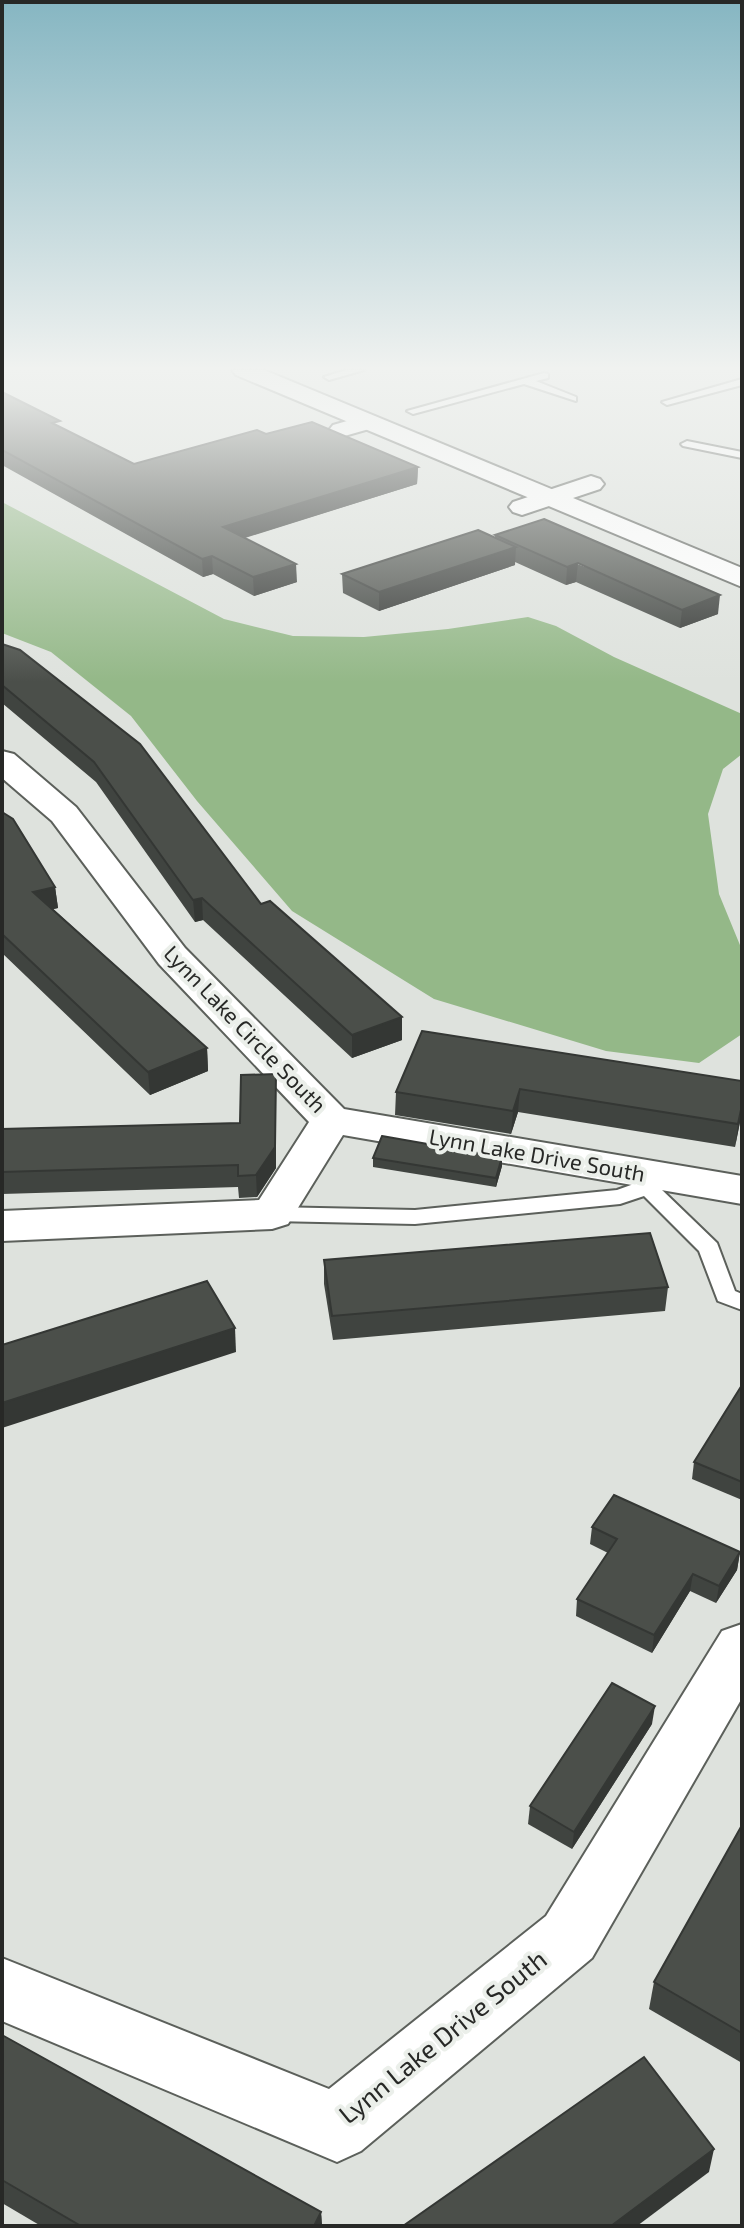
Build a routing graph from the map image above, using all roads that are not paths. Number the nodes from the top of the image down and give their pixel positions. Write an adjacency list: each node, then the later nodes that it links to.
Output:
1 (496, 474): 5 (main road)
2 (566, 474): 3 (main road)
3 (591, 484): 4 (main road); 5 (street)
4 (619, 495)
5 (552, 497): 6 (street); 7 (main road)
6 (522, 507)
7 (739, 573)
8 (2, 761): 9 (street, Lynn Lake Circle South)
9 (331, 1120): 10 (street, Lynn Lake Drive South); 12 (street, Lynn Lake Circle South)
10 (658, 1182): 11 (street, Lynn Lake Drive South); 12 (lane); 14 (lane)
11 (742, 1190)
12 (272, 1214): 13 (street)
13 (2, 1226)
14 (742, 1302)
15 (742, 1647): 16 (street, Lynn Lake Drive South)
16 (2, 1989)

